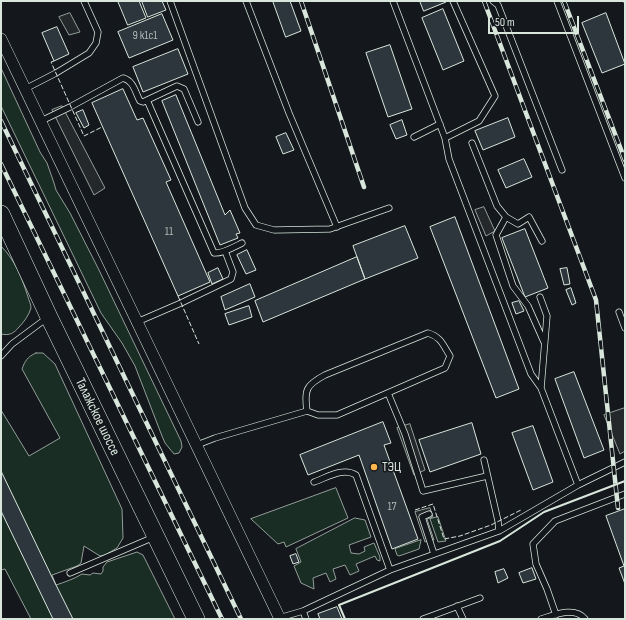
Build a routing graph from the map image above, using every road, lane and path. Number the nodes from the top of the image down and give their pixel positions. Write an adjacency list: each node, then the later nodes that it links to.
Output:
1 (84, 1): 9 (lane)
2 (170, 1): 22 (lane)
3 (246, 1): 22 (lane)
4 (393, 1): 13 (lane)
5 (453, 1): 15 (lane)
6 (493, 1): 17 (lane)
7 (557, 1): 18 (lane)
8 (1, 39): 9 (street)
9 (25, 89): 11 (street)
10 (147, 100): 11 (lane); 12 (lane); 25 (lane)
11 (41, 121): 29 (street)
12 (198, 122)
13 (440, 124): 14 (lane); 15 (lane)
14 (414, 137)
15 (445, 138): 35 (lane)
16 (472, 143): 21 (lane)
17 (562, 170)
18 (625, 178)
19 (389, 208): 22 (lane)
20 (1, 214): 28 (main road, Талажское шоссе)
21 (506, 217): 23 (lane); 32 (lane)
22 (337, 226)
23 (542, 242)
24 (242, 243): 25 (lane)
25 (225, 251): 29 (lane)
26 (540, 297): 32 (lane)
27 (619, 312): 30 (lane)
28 (49, 316): 31 (lane); 47 (main road, Талажское шоссе)
29 (137, 322): 38 (street)
30 (625, 328)
31 (12, 344): 33 (lane); 34 (lane)
32 (545, 344): 35 (lane)
33 (1, 349)
34 (1, 356)
35 (541, 388): 43 (lane)
36 (388, 393): 37 (lane); 37 (lane); 41 (lane)
37 (307, 411): 38 (lane)
38 (197, 445): 56 (street)
39 (484, 460): 41 (lane)
40 (625, 462): 43 (lane)
41 (487, 476): 46 (lane)
42 (314, 482): 49 (lane)
43 (578, 485): 46 (lane)
44 (625, 494): 54 (lane)
45 (429, 514): 48 (lane)
46 (498, 531): 48 (lane)
47 (155, 536): 50 (lane); 55 (main road, Талажское шоссе)
48 (434, 554): 49 (lane)
49 (390, 570): 53 (lane)
50 (70, 573)
51 (480, 598): 52 (lane)
52 (457, 606): 58 (lane); 59 (lane)
53 (303, 610): 56 (lane); 57 (lane)
54 (556, 615): 60 (lane); 61 (lane)
55 (196, 619)
56 (280, 619)
57 (306, 619)
58 (423, 619)
59 (462, 619)
60 (541, 619)
61 (586, 619)

